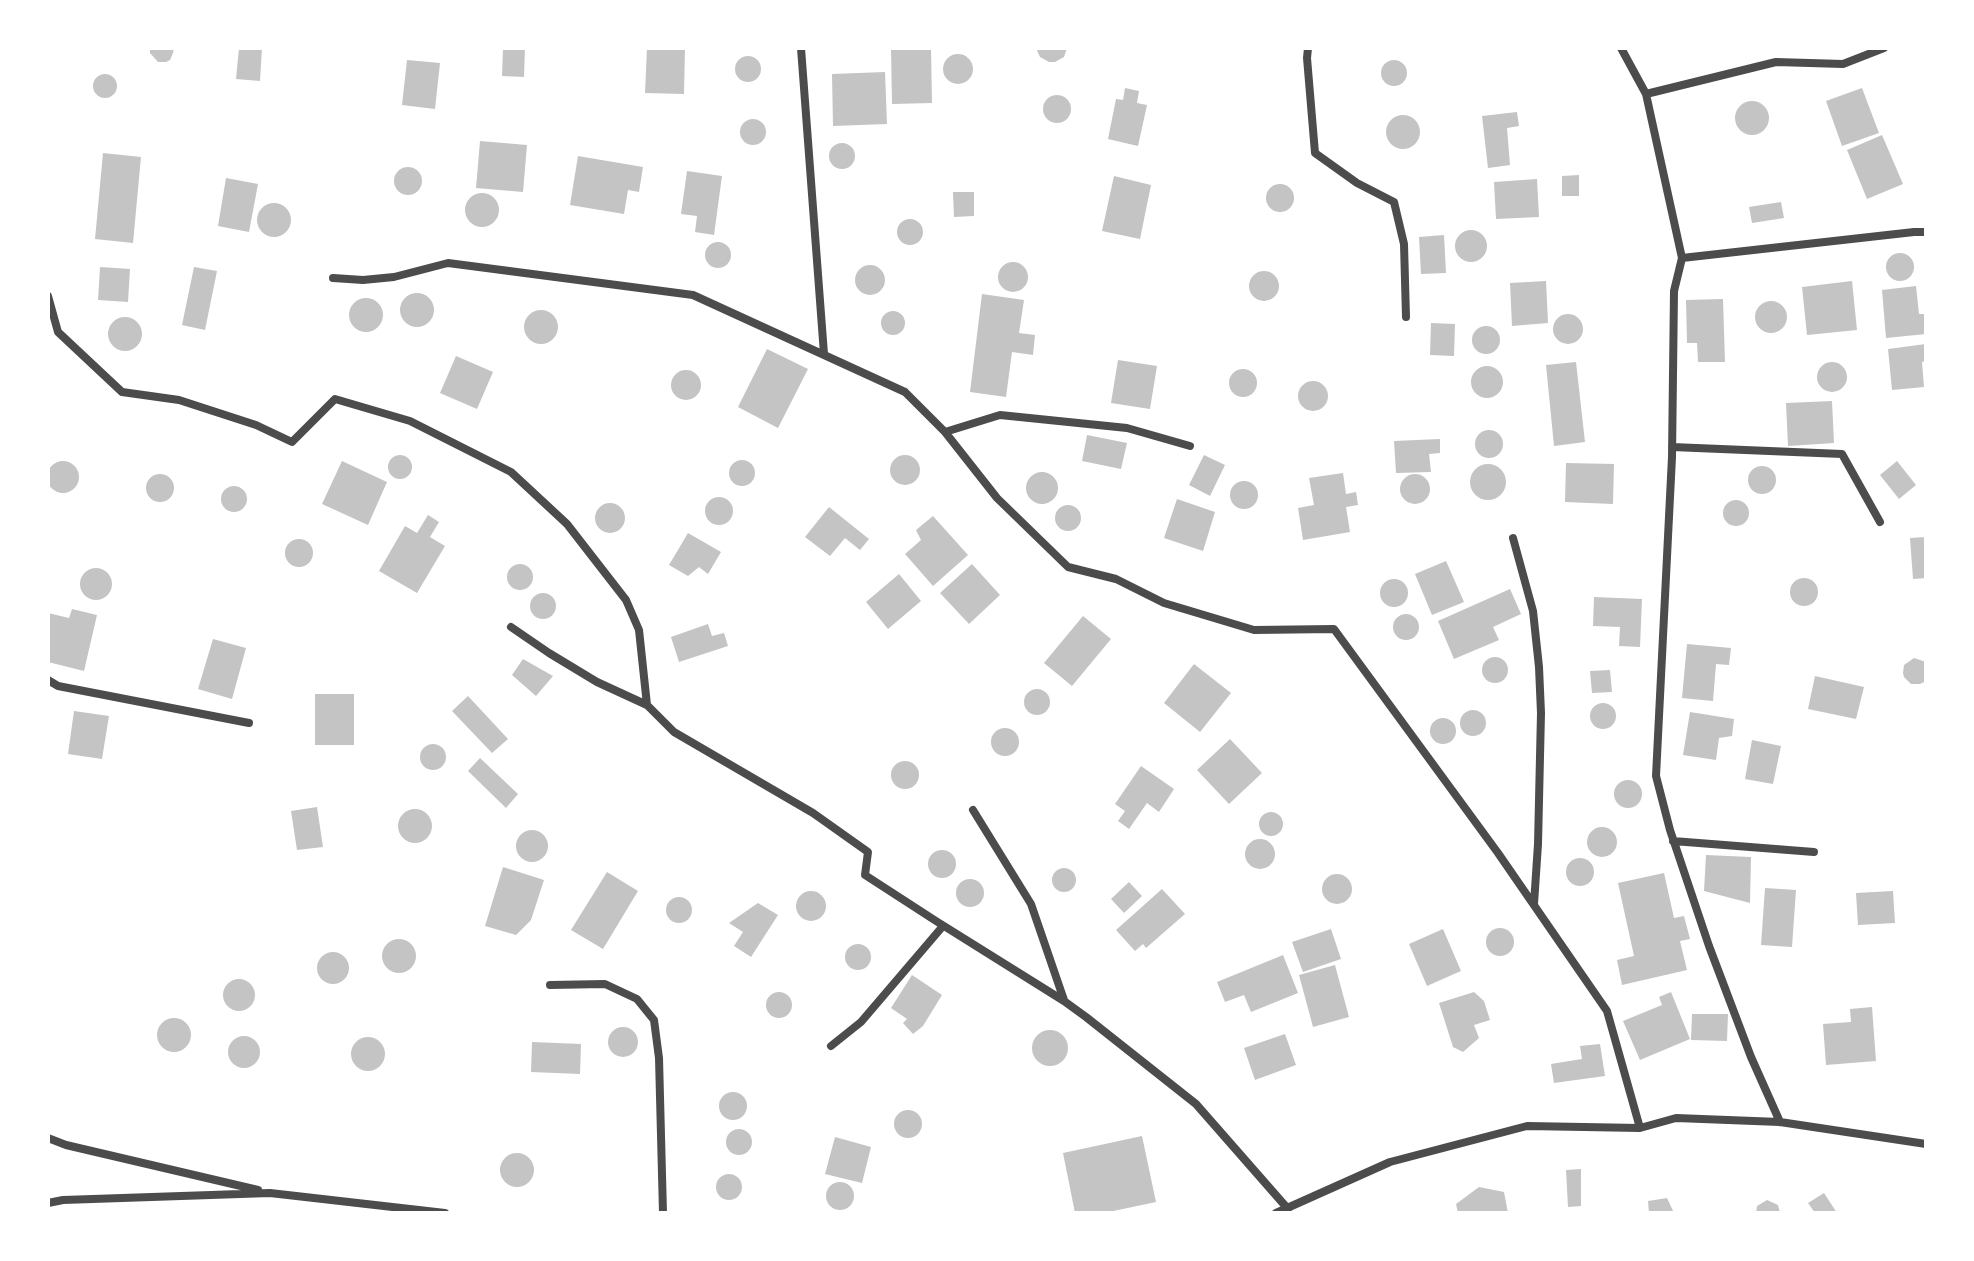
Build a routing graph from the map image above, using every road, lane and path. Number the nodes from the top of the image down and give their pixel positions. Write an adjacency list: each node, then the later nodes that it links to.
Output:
1 (801, 48): 11 (street)
2 (1308, 48): 10 (street)
3 (1621, 48): 5 (street)
4 (1884, 48): 5 (street)
5 (1646, 94): 7 (street)
6 (1926, 232): 7 (street)
7 (1682, 258): 14 (street)
8 (333, 278): 11 (street)
9 (48, 296): 19 (street)
10 (1406, 317)
11 (824, 354): 12 (street)
12 (945, 432): 13 (street); 24 (street)
13 (1190, 446)
14 (1672, 447): 15 (street); 22 (street)
15 (1880, 522)
16 (1513, 538): 24 (street)
17 (511, 627): 19 (street)
18 (48, 680): 20 (street)
19 (647, 705): 25 (street)
20 (249, 723)
21 (973, 810): 27 (street)
22 (1673, 841): 23 (street); 29 (street)
23 (1814, 852)
24 (1534, 905): 30 (street)
25 (943, 926): 27 (street); 28 (street)
26 (550, 985): 37 (street)
27 (1064, 1001): 35 (street)
28 (831, 1046)
29 (1780, 1122): 30 (street); 32 (street)
30 (1640, 1128): 35 (street)
31 (48, 1138): 33 (street)
32 (1926, 1144)
33 (270, 1193): 34 (street); 36 (street)
34 (48, 1203)
35 (1288, 1209): 38 (street)
36 (445, 1213)
37 (663, 1213)
38 (1276, 1213)

